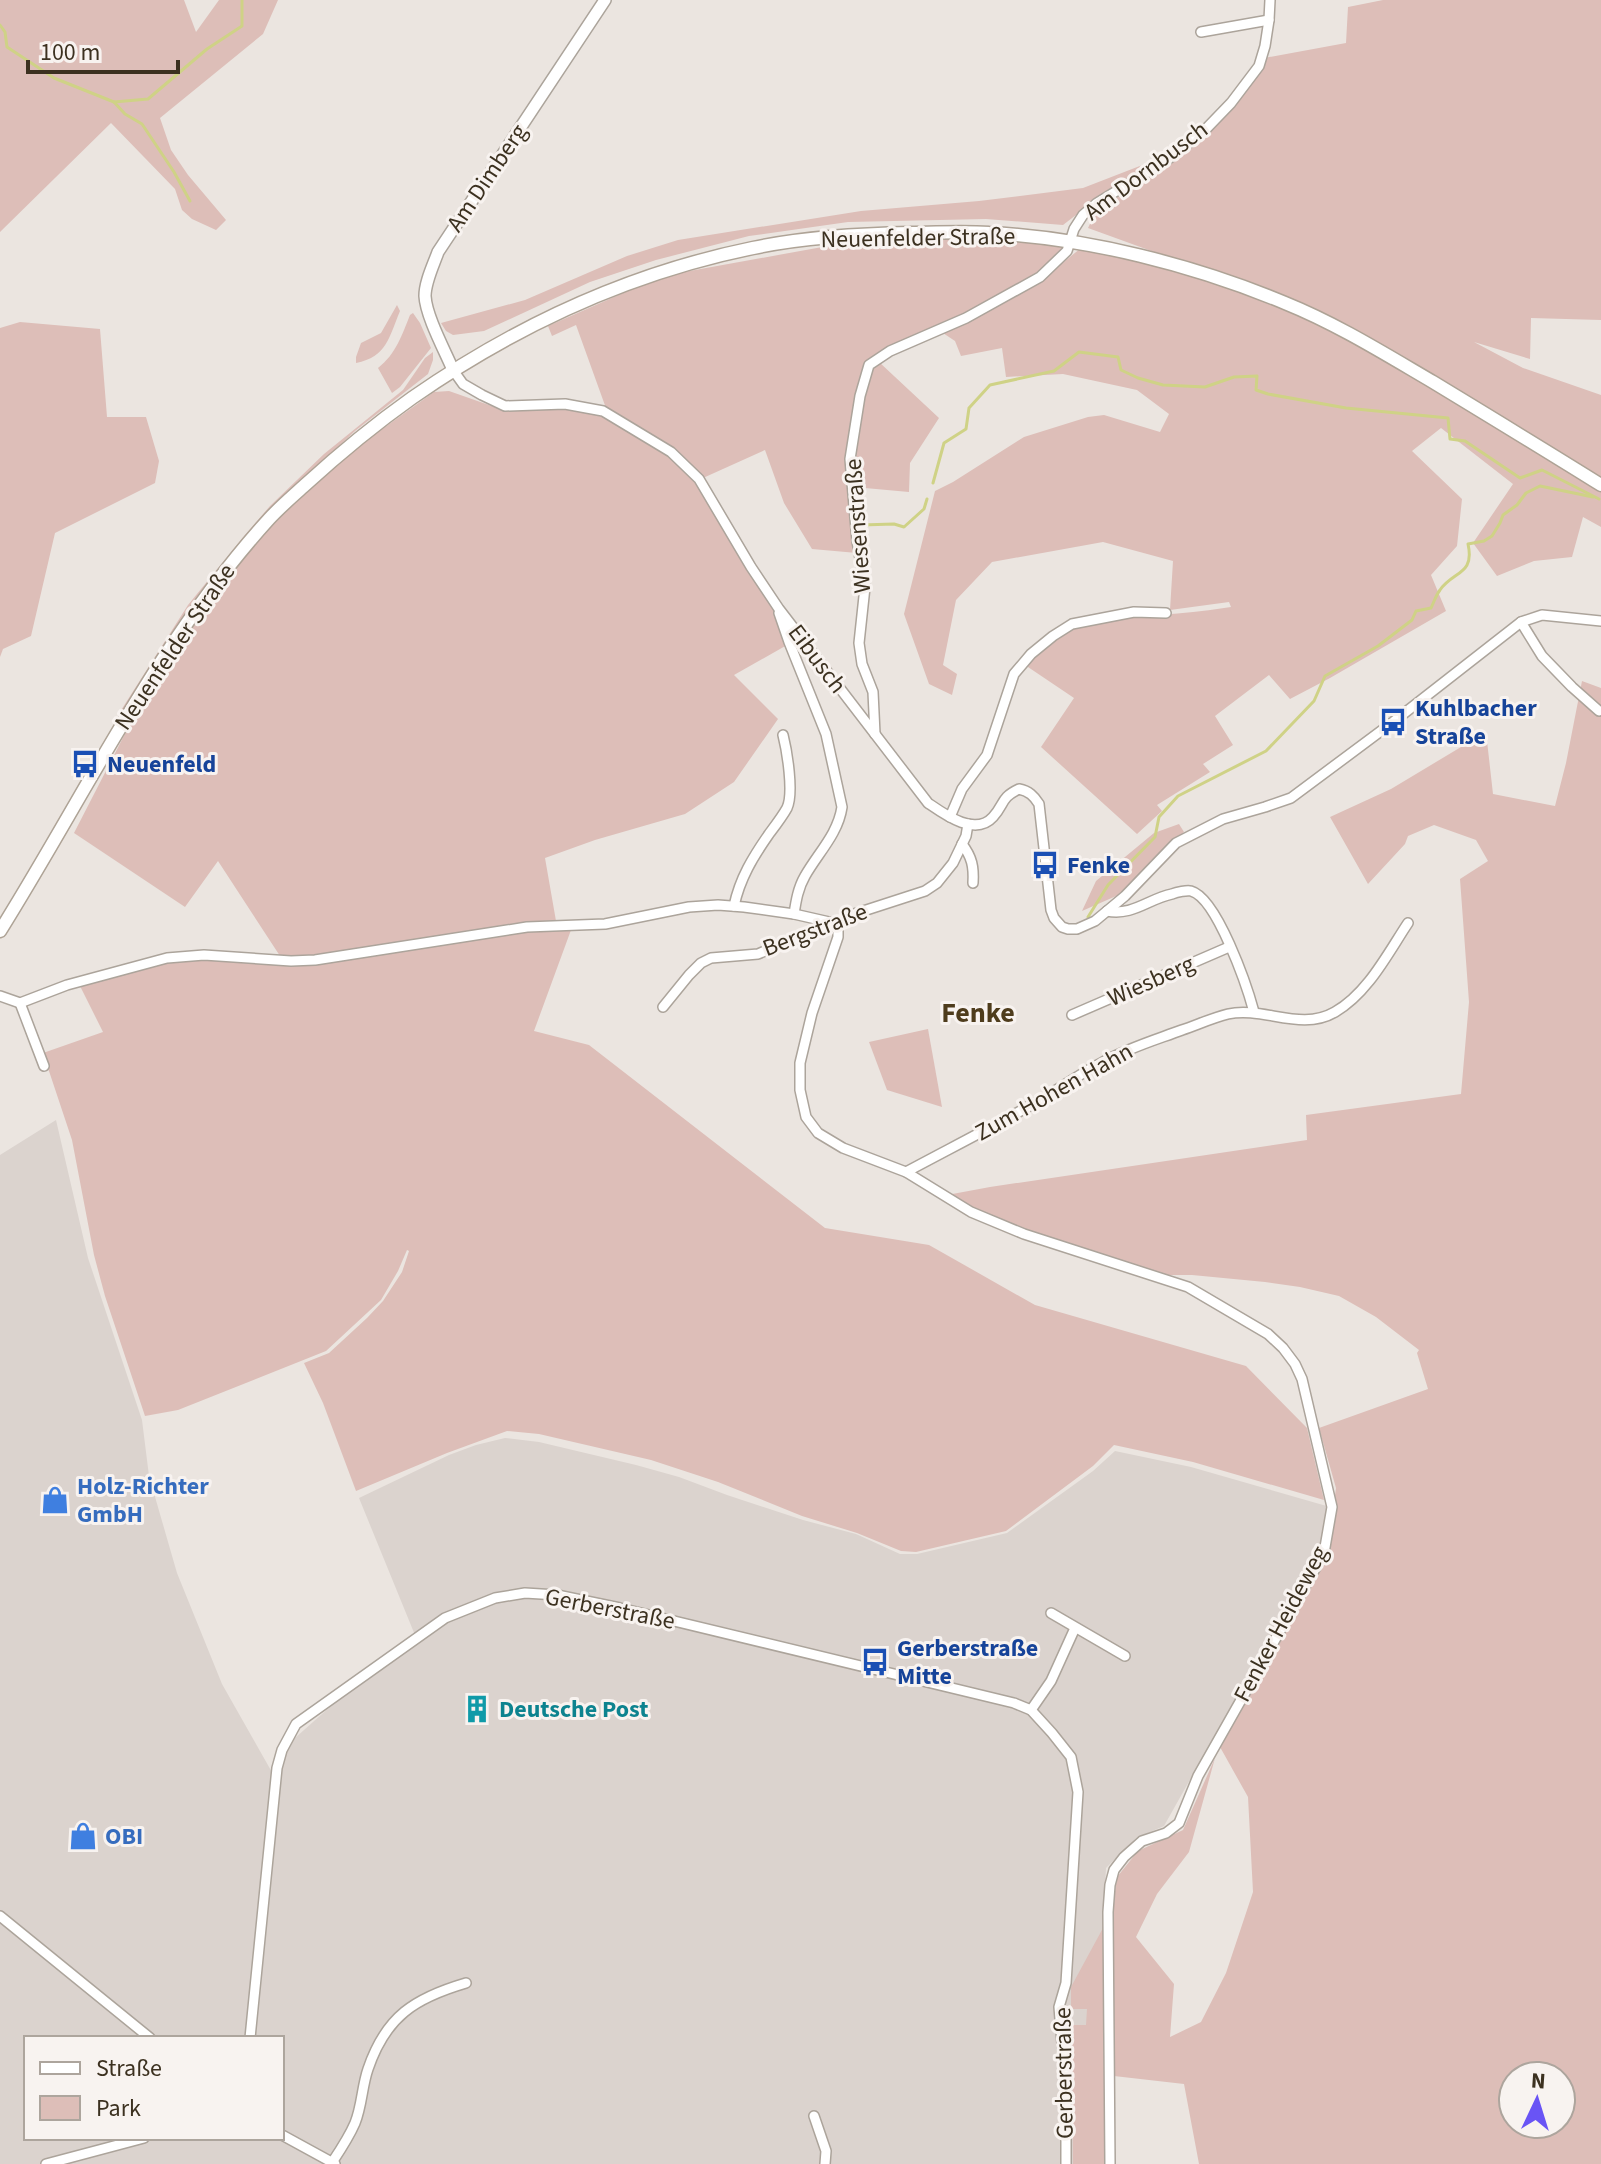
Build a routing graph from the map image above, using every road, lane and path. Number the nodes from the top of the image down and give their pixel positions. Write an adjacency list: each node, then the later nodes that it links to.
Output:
1 (605, 0): 6 (street, Am Dimberg)
2 (1270, 0): 3 (street, Am Dornbusch)
3 (1269, 20): 4 (street); 5 (street, Am Dornbusch)
4 (1201, 32)
5 (1071, 242): 6 (main road, Neuenfelder Straße); 7 (main road, Neuenfelder Straße); 13 (street, Wiesenstraße)
6 (453, 370): 8 (street, Eibusch); 24 (main road, Neuenfelder Straße)
7 (1601, 485)
8 (779, 609): 13 (street, Eibusch); 21 (street)
9 (1166, 613): 15 (street)
10 (1601, 621): 11 (street)
11 (1521, 622): 12 (street); 20 (street)
12 (1599, 711)
13 (875, 734): 15 (street, Eibusch)
14 (783, 735): 19 (street)
15 (950, 817): 16 (street, Eibusch)
16 (968, 824): 17 (street, Bergstraße); 20 (street)
17 (962, 844): 18 (street); 23 (street, Bergstraße)
18 (973, 883)
19 (734, 906): 21 (street); 27 (street)
20 (1107, 911): 25 (street)
21 (794, 914): 23 (street)
22 (1408, 923): 29 (street, Zum Hohen Hahn)
23 (838, 924): 28 (street, Bergstraße); 32 (street, Fenker Heideweg)
24 (0, 931)
25 (1229, 947): 29 (street); 30 (street, Wiesberg)
26 (0, 996): 27 (street)
27 (20, 1003): 31 (street)
28 (663, 1007)
29 (1254, 1012): 32 (street, Zum Hohen Hahn)
30 (1072, 1015)
31 (44, 1066)
32 (906, 1172): 48 (street, Fenker Heideweg)
33 (1051, 1613): 34 (street)
34 (1075, 1628): 35 (street); 36 (street)
35 (1125, 1656)
36 (1031, 1710): 40 (street, Gerberstraße); 47 (street, Gerberstraße)
37 (0, 1916): 39 (street)
38 (466, 1983): 44 (street)
39 (148, 2036)
40 (250, 2036)
41 (814, 2116): 46 (street)
42 (284, 2136): 44 (street)
43 (136, 2140): 45 (street)
44 (334, 2162)
45 (46, 2164)
46 (825, 2164)
47 (1066, 2164)
48 (1110, 2164)

